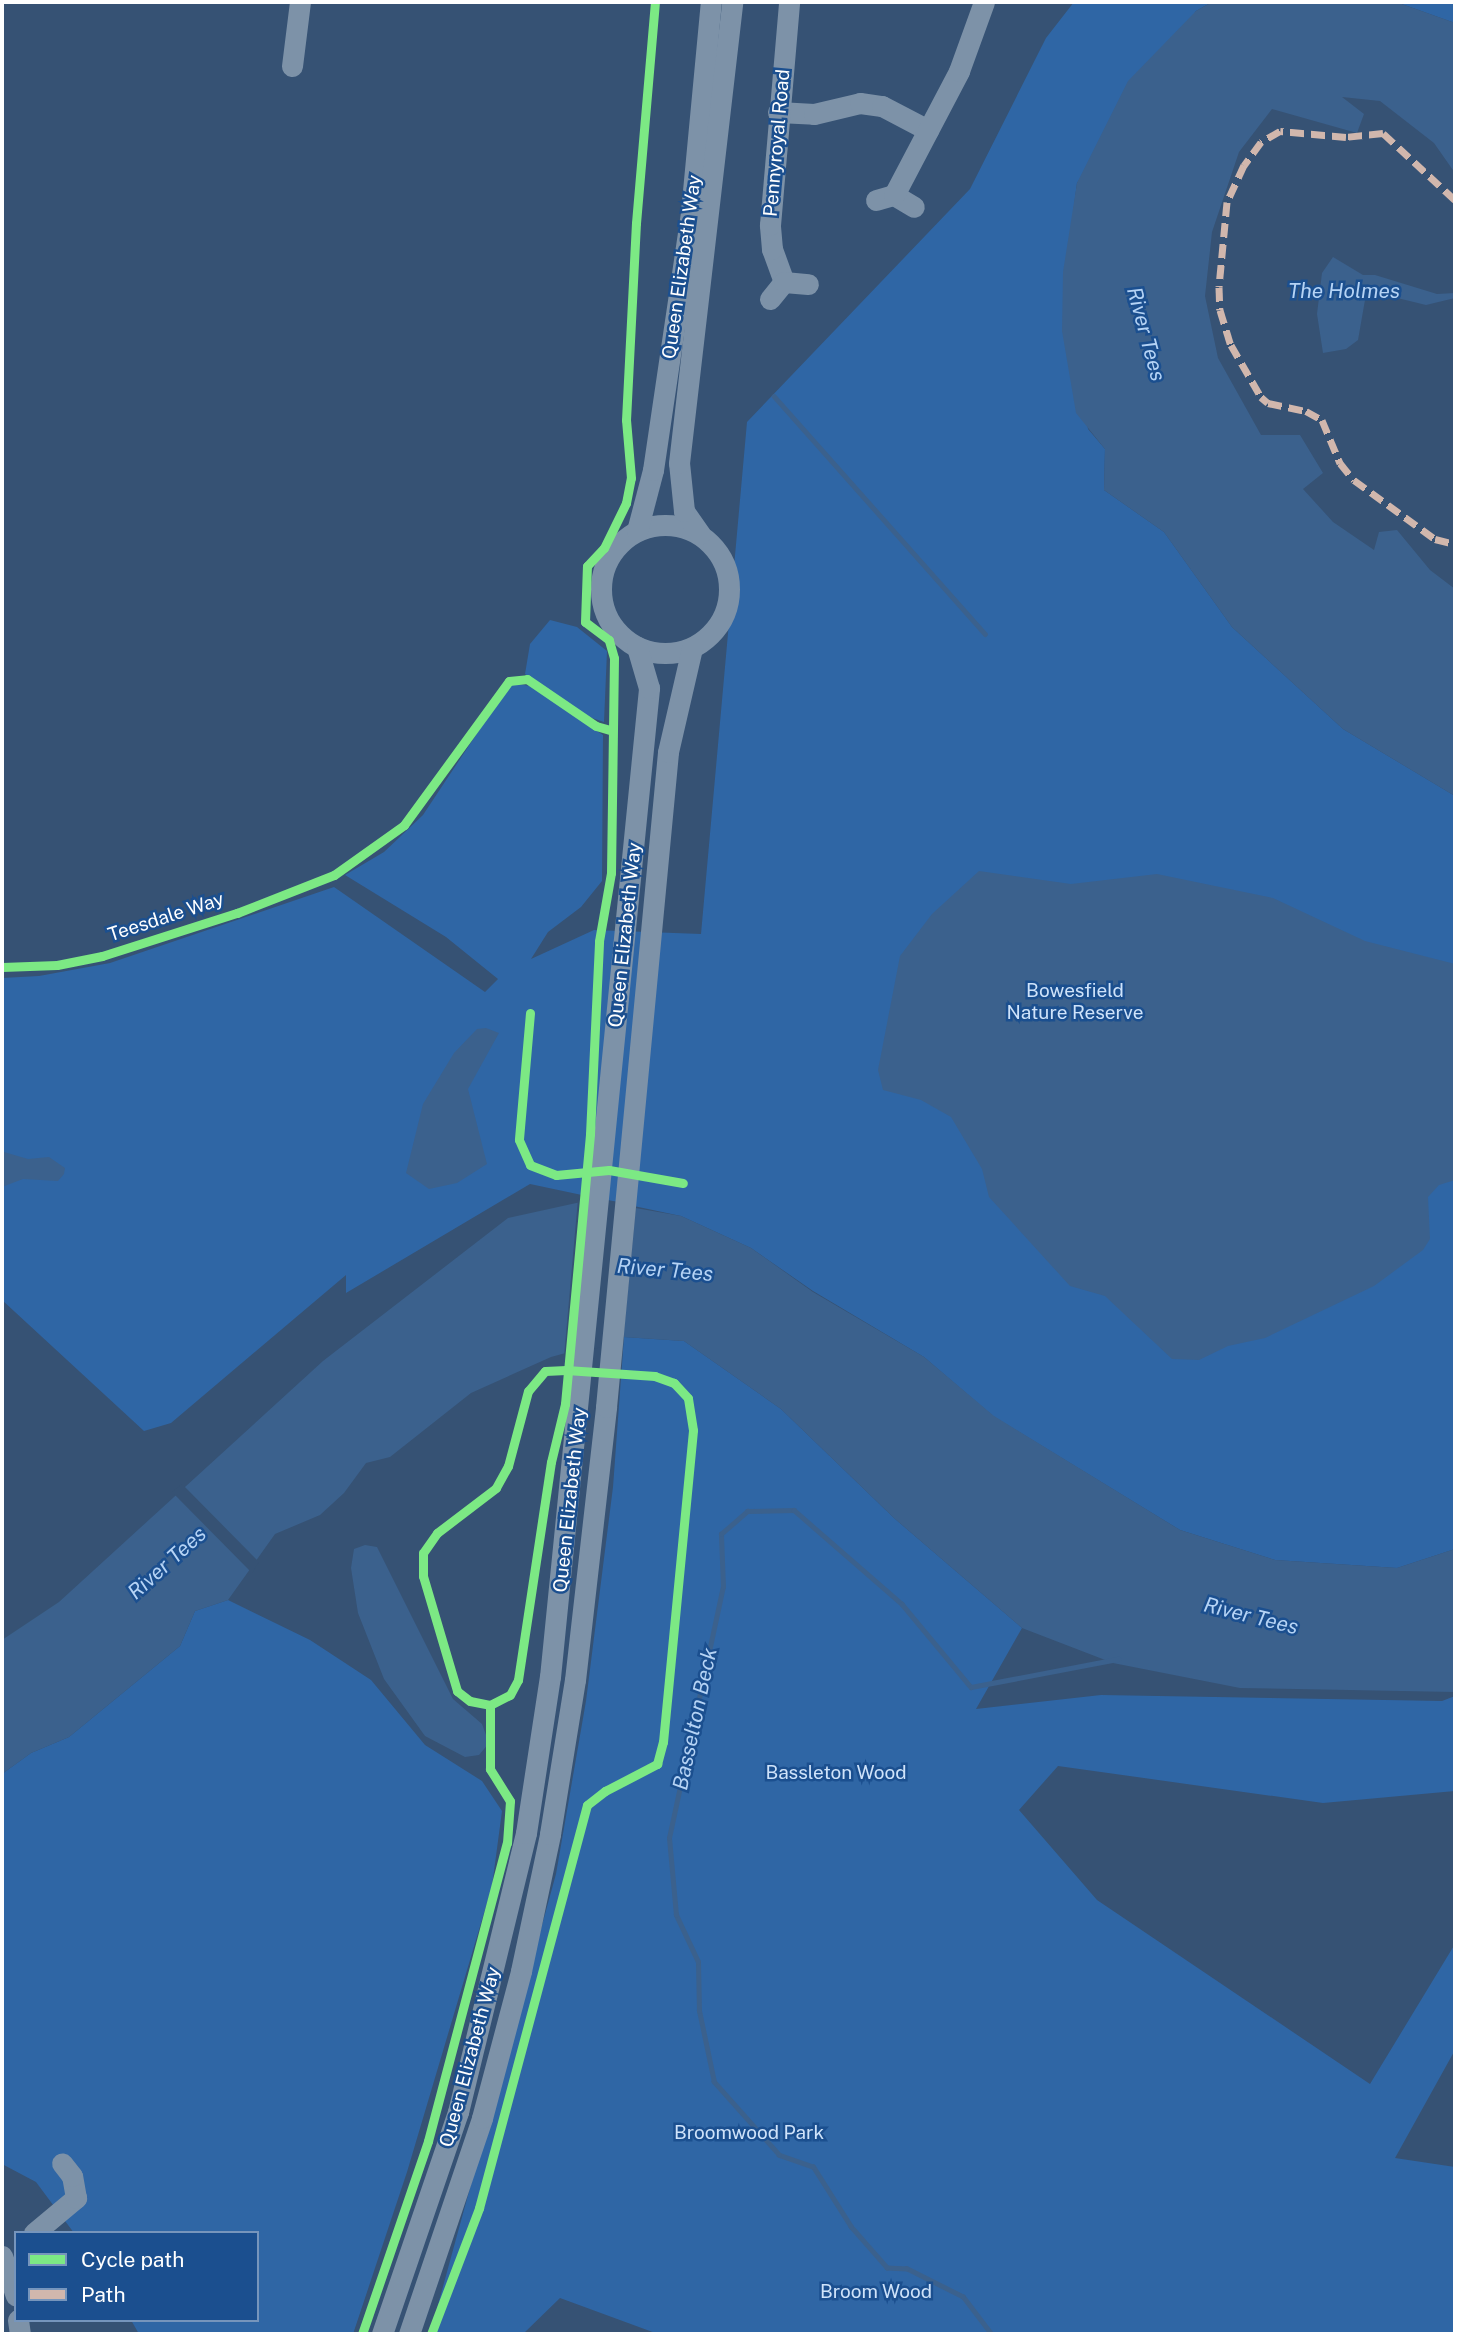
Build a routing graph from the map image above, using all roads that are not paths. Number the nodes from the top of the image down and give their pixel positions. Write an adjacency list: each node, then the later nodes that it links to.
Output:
1 (296, 2): 6 (street)
2 (711, 2): 11 (street, Queen Elizabeth Way)
3 (732, 2): 12 (street, Queen Elizabeth Way)
4 (789, 2): 7 (street, Pennyroyal Road)
5 (984, 2): 8 (street)
6 (292, 66)
7 (778, 112): 8 (street); 10 (street, Pennyroyal Road)
8 (928, 130): 9 (street)
9 (914, 207)
10 (808, 284)
11 (638, 531): 12 (street); 13 (street)
12 (700, 534): 14 (street)
13 (637, 647): 14 (street); 19 (street, Queen Elizabeth Way)
14 (692, 648): 20 (street, Queen Elizabeth Way)
15 (62, 2164): 16 (street)
16 (36, 2231)
17 (7, 2254): 18 (street)
18 (14, 2286)
19 (382, 2334)
20 (409, 2334)

